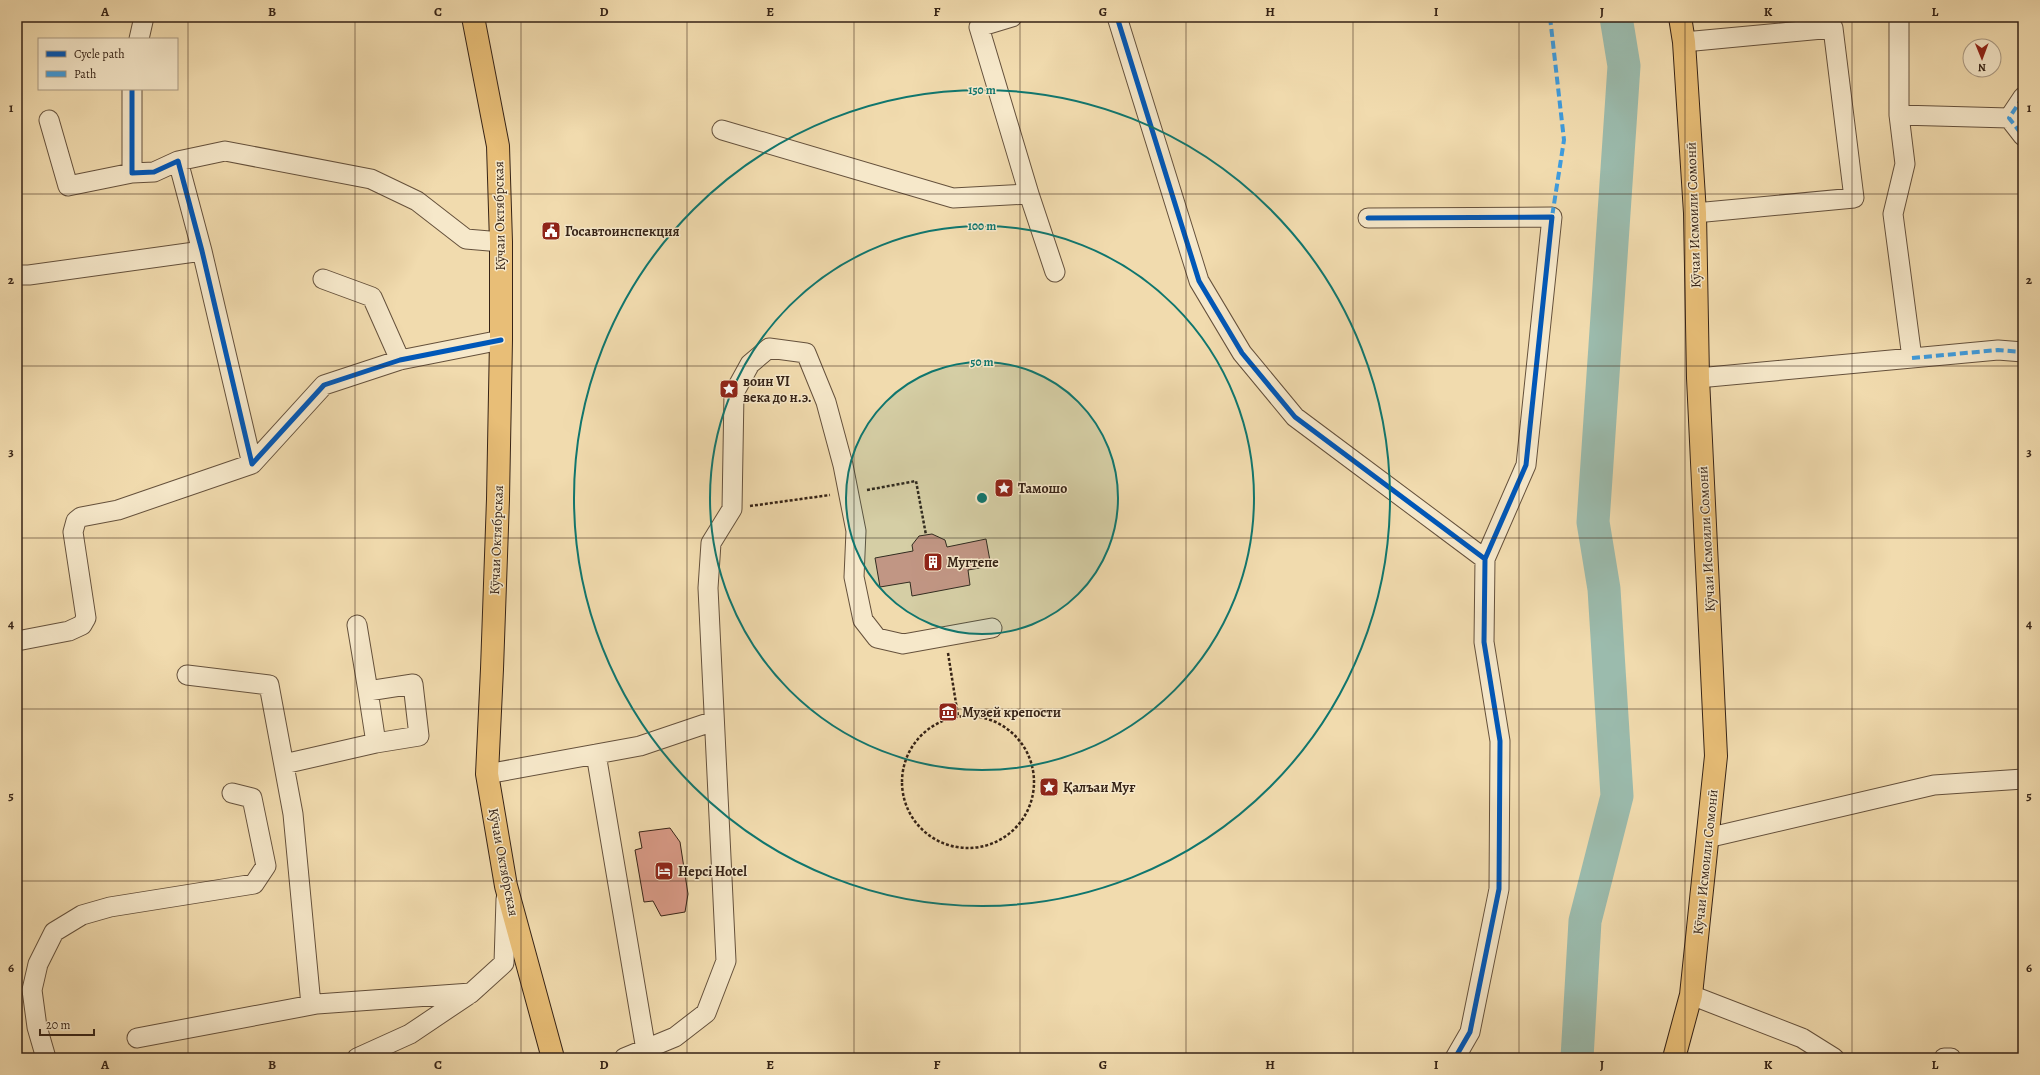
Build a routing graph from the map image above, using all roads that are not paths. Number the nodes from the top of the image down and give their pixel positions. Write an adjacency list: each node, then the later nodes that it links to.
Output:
1 (144, 17): 8 (street)
2 (473, 17): 22 (main road, Кӯчаи Октябрская)
3 (1012, 17): 19 (street)
4 (1116, 17): 33 (street)
5 (1680, 17): 9 (main road, Кӯчаи Исмоили Сомонӣ)
6 (1899, 17): 12 (street)
7 (1830, 22): 9 (street); 20 (street)
8 (139, 38)
9 (1684, 42): 20 (main road, Кӯчаи Исмоили Сомонӣ)
10 (132, 90): 18 (street)
11 (2023, 97): 13 (street)
12 (1899, 115): 13 (street); 29 (street)
13 (2010, 118): 16 (street)
14 (49, 120): 18 (street)
15 (722, 130): 19 (street)
16 (2023, 136)
17 (178, 161): 18 (street); 22 (street); 23 (street)
18 (132, 173)
19 (1029, 194): 24 (street)
20 (1695, 213): 31 (main road, Кӯчаи Исмоили Сомонӣ)
21 (1368, 218): 33 (street)
22 (501, 242): 27 (main road, Кӯчаи Октябрская)
23 (202, 251): 25 (street); 32 (street)
24 (1055, 272)
25 (17, 275)
26 (323, 279): 30 (street)
27 (501, 340): 30 (street); 43 (main road, Кӯчаи Октябрская)
28 (2023, 352): 29 (street)
29 (1912, 358): 31 (street)
30 (400, 360): 32 (street)
31 (1698, 378): 46 (main road, Кӯчаи Исмоили Сомонӣ)
32 (252, 464): 36 (street)
33 (1486, 559): 57 (street)
34 (357, 625): 38 (street)
35 (992, 628): 39 (street)
36 (17, 641)
37 (187, 675): 42 (street)
38 (368, 691): 40 (street); 40 (street)
39 (714, 721): 41 (street); 52 (street)
40 (376, 743): 42 (street)
41 (596, 754): 43 (street); 52 (street)
42 (284, 764): 50 (street)
43 (487, 774): 47 (main road, Кӯчаи Октябрская)
44 (2023, 779): 46 (street)
45 (232, 793): 53 (street)
46 (1707, 838): 49 (main road, Кӯчаи Исмоили Сомонӣ)
47 (506, 886): 48 (street); 55 (main road, Кӯчаи Октябрская)
48 (471, 993): 50 (street); 54 (street)
49 (1691, 995): 58 (main road, Кӯчаи Исмоили Сомонӣ); 59 (street)
50 (310, 1005): 51 (street)
51 (137, 1038)
52 (646, 1050): 56 (street)
53 (46, 1058)
54 (357, 1058)
55 (553, 1058)
56 (624, 1058)
57 (1455, 1058)
58 (1674, 1058)
59 (1834, 1058)
60 (1944, 1058): 61 (street)
61 (1950, 1058)

